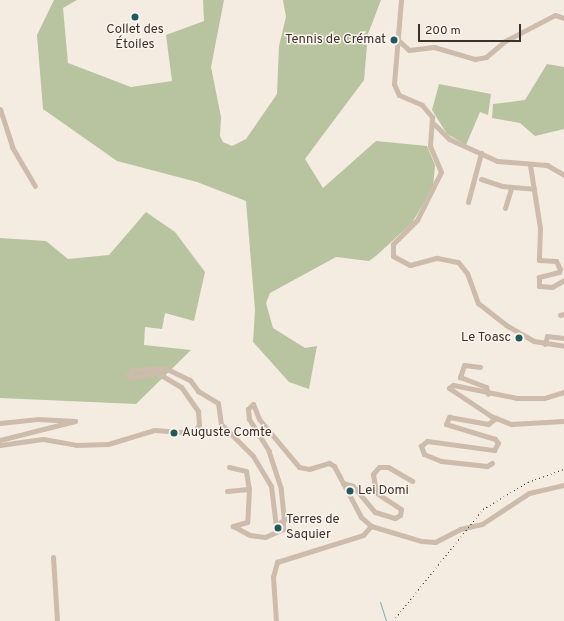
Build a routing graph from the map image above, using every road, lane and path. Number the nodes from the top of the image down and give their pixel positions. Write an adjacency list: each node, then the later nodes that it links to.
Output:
1 (401, 0): 3 (street)
2 (564, 18): 3 (street)
3 (397, 39): 5 (street)
4 (0, 109): 10 (street)
5 (434, 124): 6 (street); 17 (street)
6 (482, 153): 7 (street); 13 (street)
7 (530, 165): 8 (street); 12 (street)
8 (564, 175)
9 (481, 179): 11 (street)
10 (35, 186)
11 (510, 188): 12 (street); 14 (street)
12 (534, 189): 15 (street)
13 (468, 202)
14 (505, 208)
15 (564, 280)
16 (564, 338): 17 (street)
17 (545, 344): 18 (street)
18 (564, 346)
19 (480, 367): 21 (street)
20 (564, 392): 21 (street)
21 (488, 394): 22 (street)
22 (496, 418): 23 (street); 27 (street)
23 (564, 421)
24 (0, 424): 25 (street)
25 (0, 440)
26 (0, 445): 34 (street)
27 (492, 463)
28 (229, 467): 32 (street)
29 (412, 481): 30 (street)
30 (343, 483): 34 (street); 35 (street)
31 (564, 485): 35 (street)
32 (249, 489): 33 (street); 34 (street)
33 (227, 490)
34 (283, 523)
35 (369, 526): 38 (street)
36 (53, 558): 37 (street)
37 (57, 621)
38 (276, 621)

